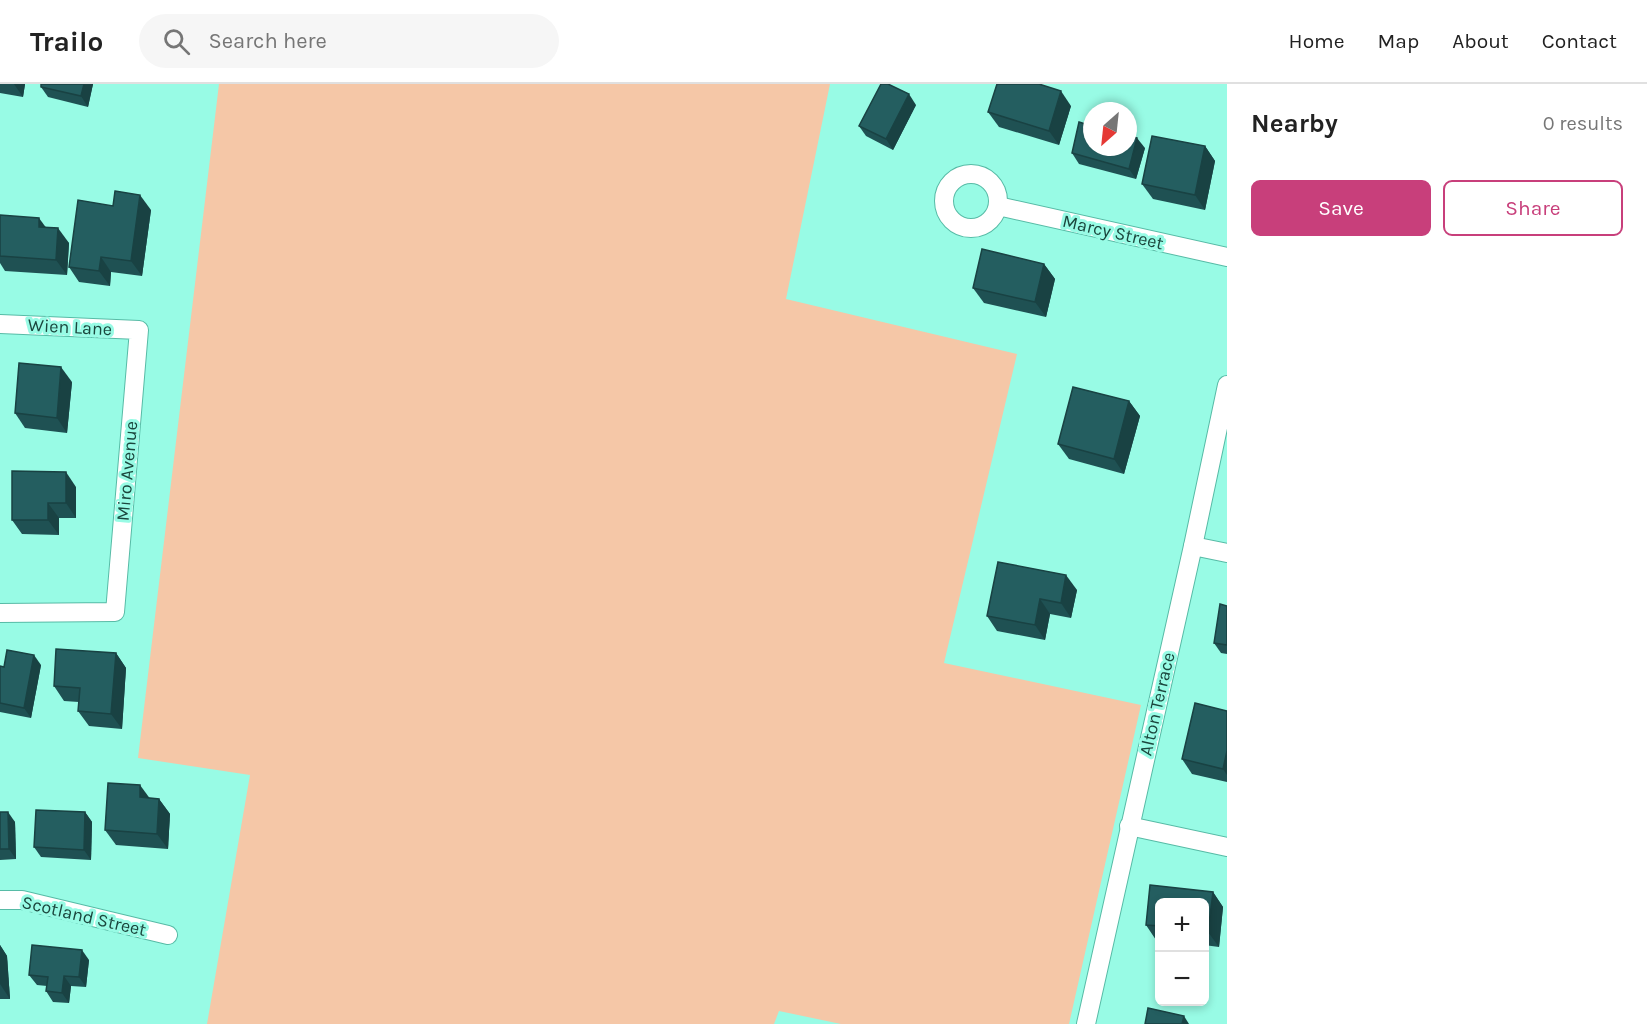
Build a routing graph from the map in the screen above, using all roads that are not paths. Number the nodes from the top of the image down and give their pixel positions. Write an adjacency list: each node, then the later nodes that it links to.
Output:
1 (998, 206): 2 (street, Marcy Street)
2 (1227, 257)
3 (0, 324): 4 (street, Wien Lane)
4 (140, 330): 8 (street, Miro Avenue)
5 (1227, 385): 6 (street, Alton Terrace)
6 (1193, 546): 7 (street); 9 (street, Alton Terrace)
7 (1227, 553)
8 (0, 613)
9 (1129, 826): 10 (street); 13 (street, Alton Terrace)
10 (1227, 847)
11 (0, 900): 12 (street, Scotland Street)
12 (168, 934)
13 (1086, 1024)

